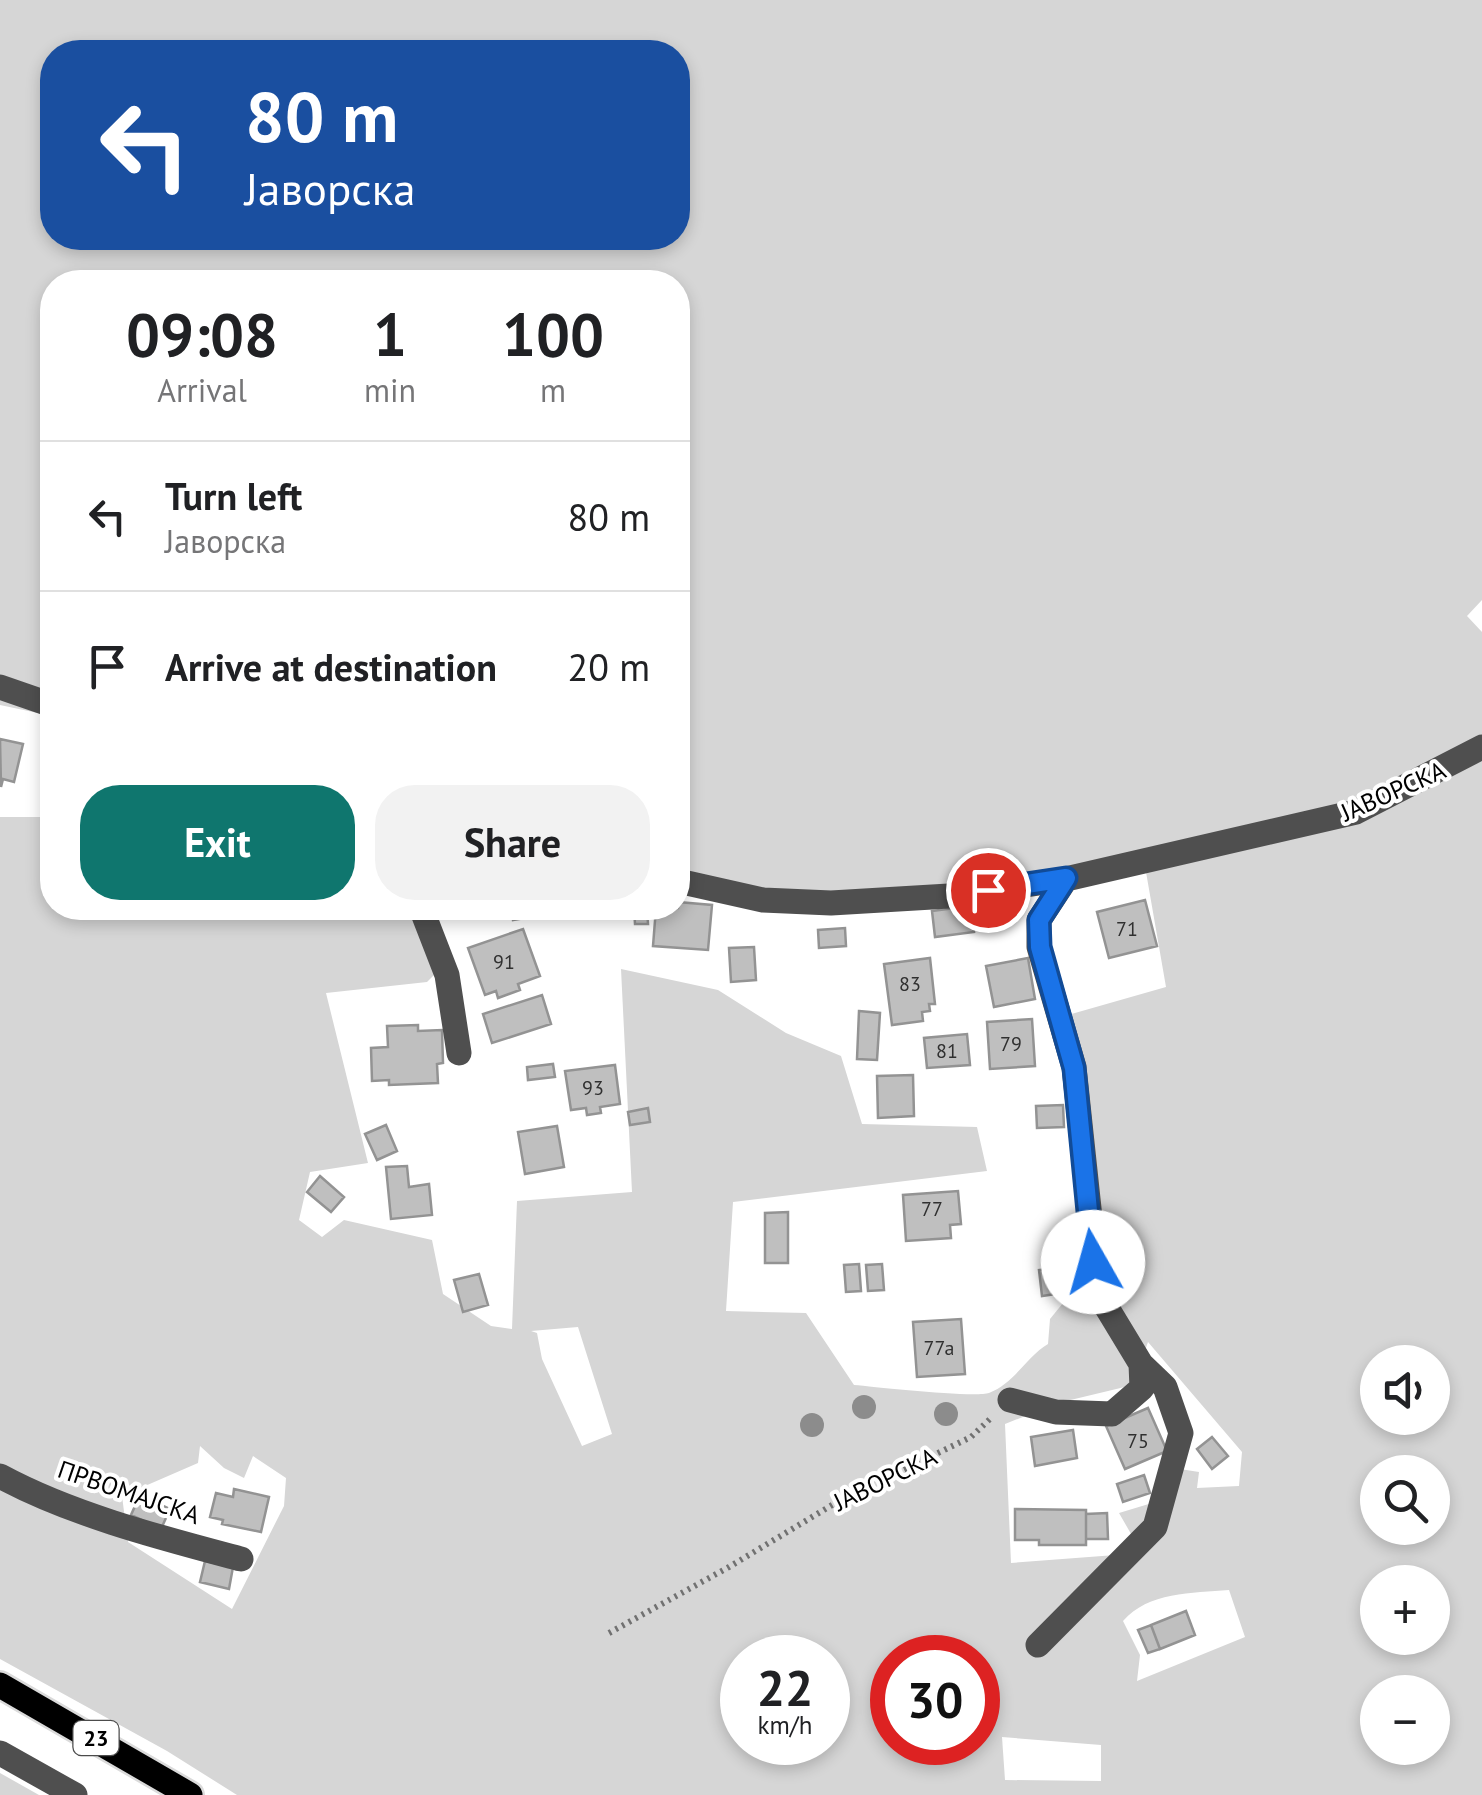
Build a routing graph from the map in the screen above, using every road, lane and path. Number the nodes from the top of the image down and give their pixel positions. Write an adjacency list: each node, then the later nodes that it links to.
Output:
1 (0, 687): 2 (street)
2 (40, 701)
3 (1482, 747): 4 (street, ЈАВОРСКА)
4 (1066, 878): 5 (street, ЈАВОРСКА); 8 (street)
5 (690, 884)
6 (425, 920): 7 (street)
7 (458, 1053)
8 (1141, 1364): 9 (street); 13 (street)
9 (1010, 1400): 12 (path, ЈАВОРСКА)
10 (0, 1476): 11 (street, ПРВОМАЈСКА)
11 (241, 1558)
12 (609, 1633)
13 (1038, 1645)
14 (0, 1685): 17 (main road, 23)
15 (0, 1753): 16 (street)
16 (75, 1795)
17 (190, 1795)

